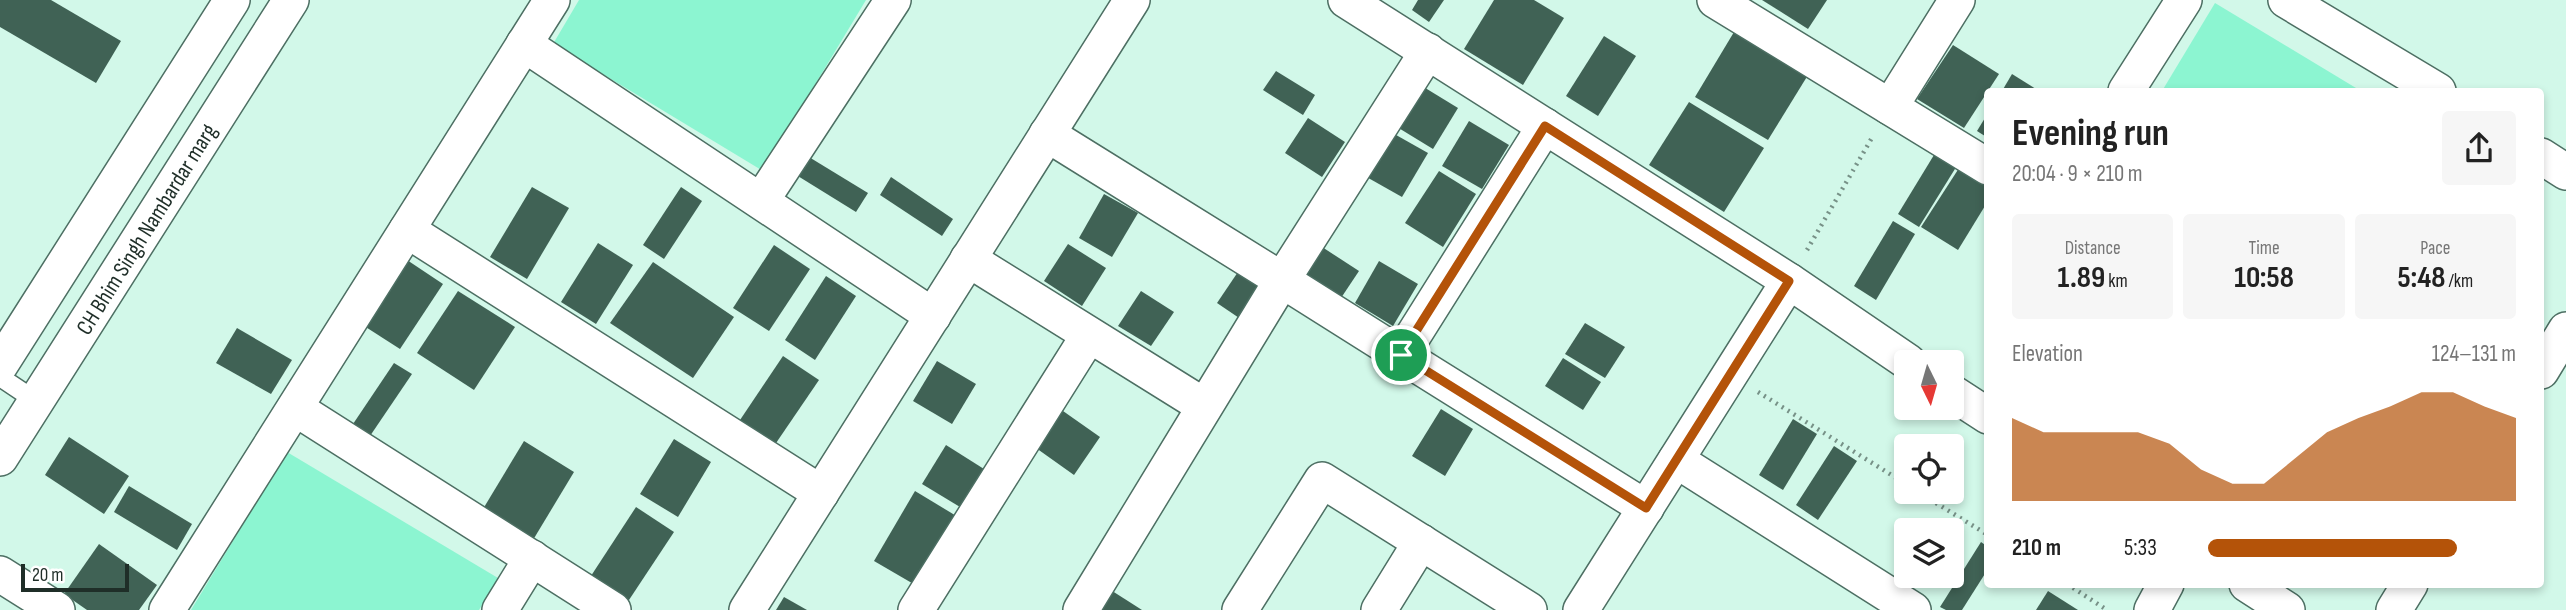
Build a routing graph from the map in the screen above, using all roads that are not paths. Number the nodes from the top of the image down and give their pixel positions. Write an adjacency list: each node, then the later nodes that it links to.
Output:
1 (232, 0): 31 (street)
2 (291, 0): 35 (street, CH Bhim Singh Nambardar marg)
3 (552, 0): 11 (street)
4 (893, 0): 21 (street)
5 (1132, 0): 17 (street)
6 (1957, 0): 15 (street)
7 (2184, 0): 13 (street)
8 (2286, 0): 14 (street)
9 (1720, 1): 15 (street)
10 (1363, 5): 12 (street)
11 (524, 44): 21 (street); 22 (street)
12 (1428, 51): 16 (street); 24 (street)
13 (2128, 88)
14 (2433, 88)
15 (1890, 107): 19 (street)
16 (1545, 126): 25 (street); 30 (street)
17 (1047, 134): 23 (street); 24 (street)
18 (2544, 158): 20 (street)
19 (1984, 165)
20 (2566, 172)
21 (761, 201): 26 (street)
22 (407, 230): 37 (street); 41 (street)
23 (968, 259): 26 (street); 28 (street)
24 (1282, 280): 30 (street); 36 (street)
25 (1789, 281): 29 (street); 40 (street)
26 (933, 316): 41 (street)
27 (2566, 330): 32 (street)
28 (1089, 335): 36 (street); 54 (street)
29 (1894, 352)
30 (1401, 355): 42 (street)
31 (0, 365)
32 (2544, 366)
33 (0, 377): 35 (lane)
34 (1964, 400): 38 (street)
35 (36, 401): 39 (street, CH Bhim Singh Nambardar marg)
36 (1204, 406): 55 (street)
37 (295, 408): 44 (street); 50 (street)
38 (1984, 413)
39 (0, 458)
40 (1676, 460): 42 (street); 60 (street)
41 (821, 493): 53 (street)
42 (1646, 508): 59 (street)
43 (1421, 542): 56 (street); 57 (street); 58 (street)
44 (532, 558): 51 (street); 52 (street)
45 (0, 574): 49 (street)
46 (2164, 588): 61 (street)
47 (2252, 588): 62 (street)
48 (2408, 588): 63 (street)
49 (57, 610)
50 (167, 610)
51 (500, 610)
52 (613, 610)
53 (747, 610)
54 (916, 610)
55 (1081, 610)
56 (1240, 610)
57 (1379, 610)
58 (1530, 610)
59 (1581, 610)
60 (1913, 610)
61 (2152, 610)
62 (2287, 610)
63 (2394, 610)

